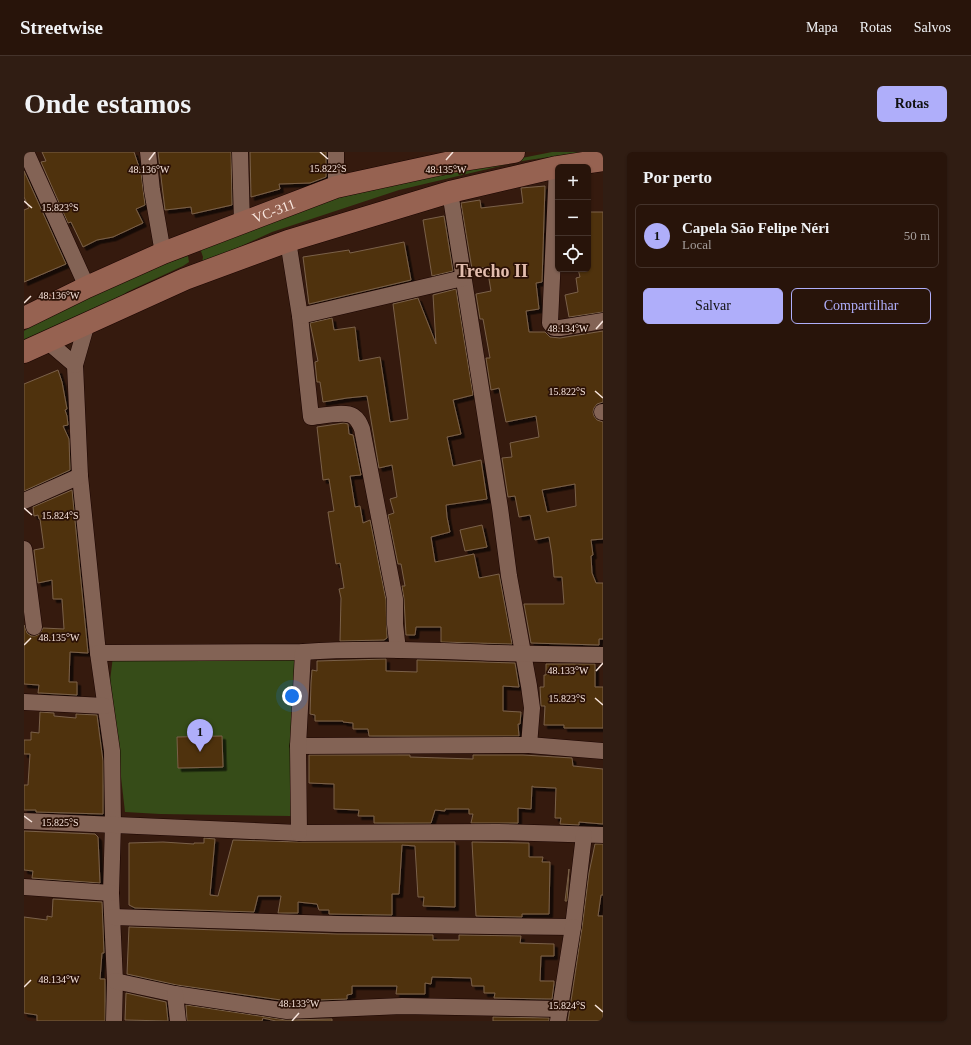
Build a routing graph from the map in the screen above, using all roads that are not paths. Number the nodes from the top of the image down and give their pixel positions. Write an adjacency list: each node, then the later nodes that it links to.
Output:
1 (26, 152): 18 (street)
2 (148, 152): 15 (street)
3 (240, 152): 13 (street)
4 (336, 152): 10 (street)
5 (514, 152): 6 (main road, VC-311)
6 (452, 157): 10 (main road, VC-311)
7 (603, 160): 8 (main road)
8 (577, 164)
9 (555, 168): 11 (main road)
10 (336, 187): 13 (main road, VC-311)
11 (450, 192): 14 (main road); 16 (street)
12 (556, 200): 22 (street)
13 (242, 223): 15 (main road, VC-311)
14 (288, 241): 17 (main road); 19 (street)
15 (172, 250): 17 (main road); 18 (main road, VC-311)
16 (463, 278): 19 (street); 33 (street)
17 (185, 279): 21 (main road)
18 (87, 287): 20 (main road, VC-311)
19 (300, 316): 30 (street)
20 (24, 318)
21 (93, 320): 23 (main road); 25 (street)
22 (603, 321)
23 (47, 341): 24 (main road); 25 (street)
24 (24, 352)
25 (74, 365): 26 (street)
26 (80, 476): 27 (street); 32 (street)
27 (24, 501)
28 (24, 549): 29 (street)
29 (34, 627)
30 (398, 650): 31 (street); 33 (street)
31 (303, 652): 32 (street); 37 (street)
32 (98, 653): 36 (street)
33 (522, 654): 34 (street); 38 (street)
34 (603, 654)
35 (24, 702): 36 (street)
36 (105, 706): 41 (street)
37 (298, 746): 38 (street); 42 (street)
38 (529, 746): 39 (street)
39 (603, 751)
40 (24, 821): 41 (street)
41 (113, 824): 42 (street); 46 (street)
42 (299, 833): 43 (street)
43 (584, 835): 44 (street); 48 (street)
44 (603, 835)
45 (24, 887): 46 (street)
46 (112, 894): 47 (street)
47 (113, 917): 48 (street); 49 (street)
48 (573, 927): 52 (street)
49 (115, 981): 50 (street); 53 (street)
50 (175, 994): 51 (street); 54 (street)
51 (281, 1014): 52 (street); 55 (street)
52 (558, 1015)
53 (114, 1021)
54 (178, 1021)
55 (313, 1021)

